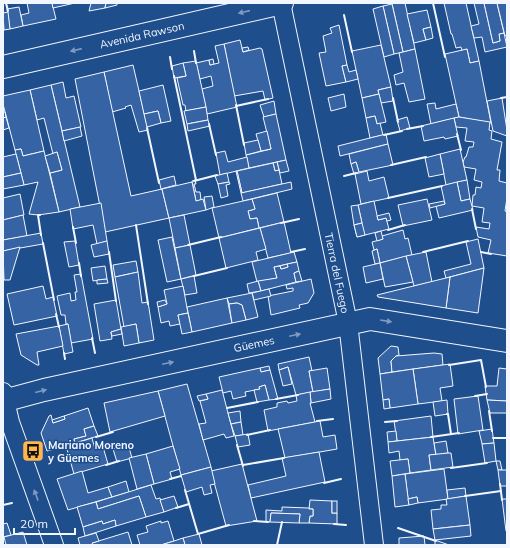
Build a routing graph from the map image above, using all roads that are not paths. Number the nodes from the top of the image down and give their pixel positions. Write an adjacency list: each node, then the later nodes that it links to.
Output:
1 (281, 3): 2 (main road, Avenida Rawson, one-way to 2); 3 (street, Tierra del Fuego)
2 (3, 67)
3 (348, 324): 4 (main road, Güemes, one-way to 4); 5 (main road, Güemes, one-way to 3); 7 (street, Tierra del Fuego)
4 (507, 341)
5 (4, 398): 6 (street, one-way to 5)
6 (54, 545)
7 (374, 545)

